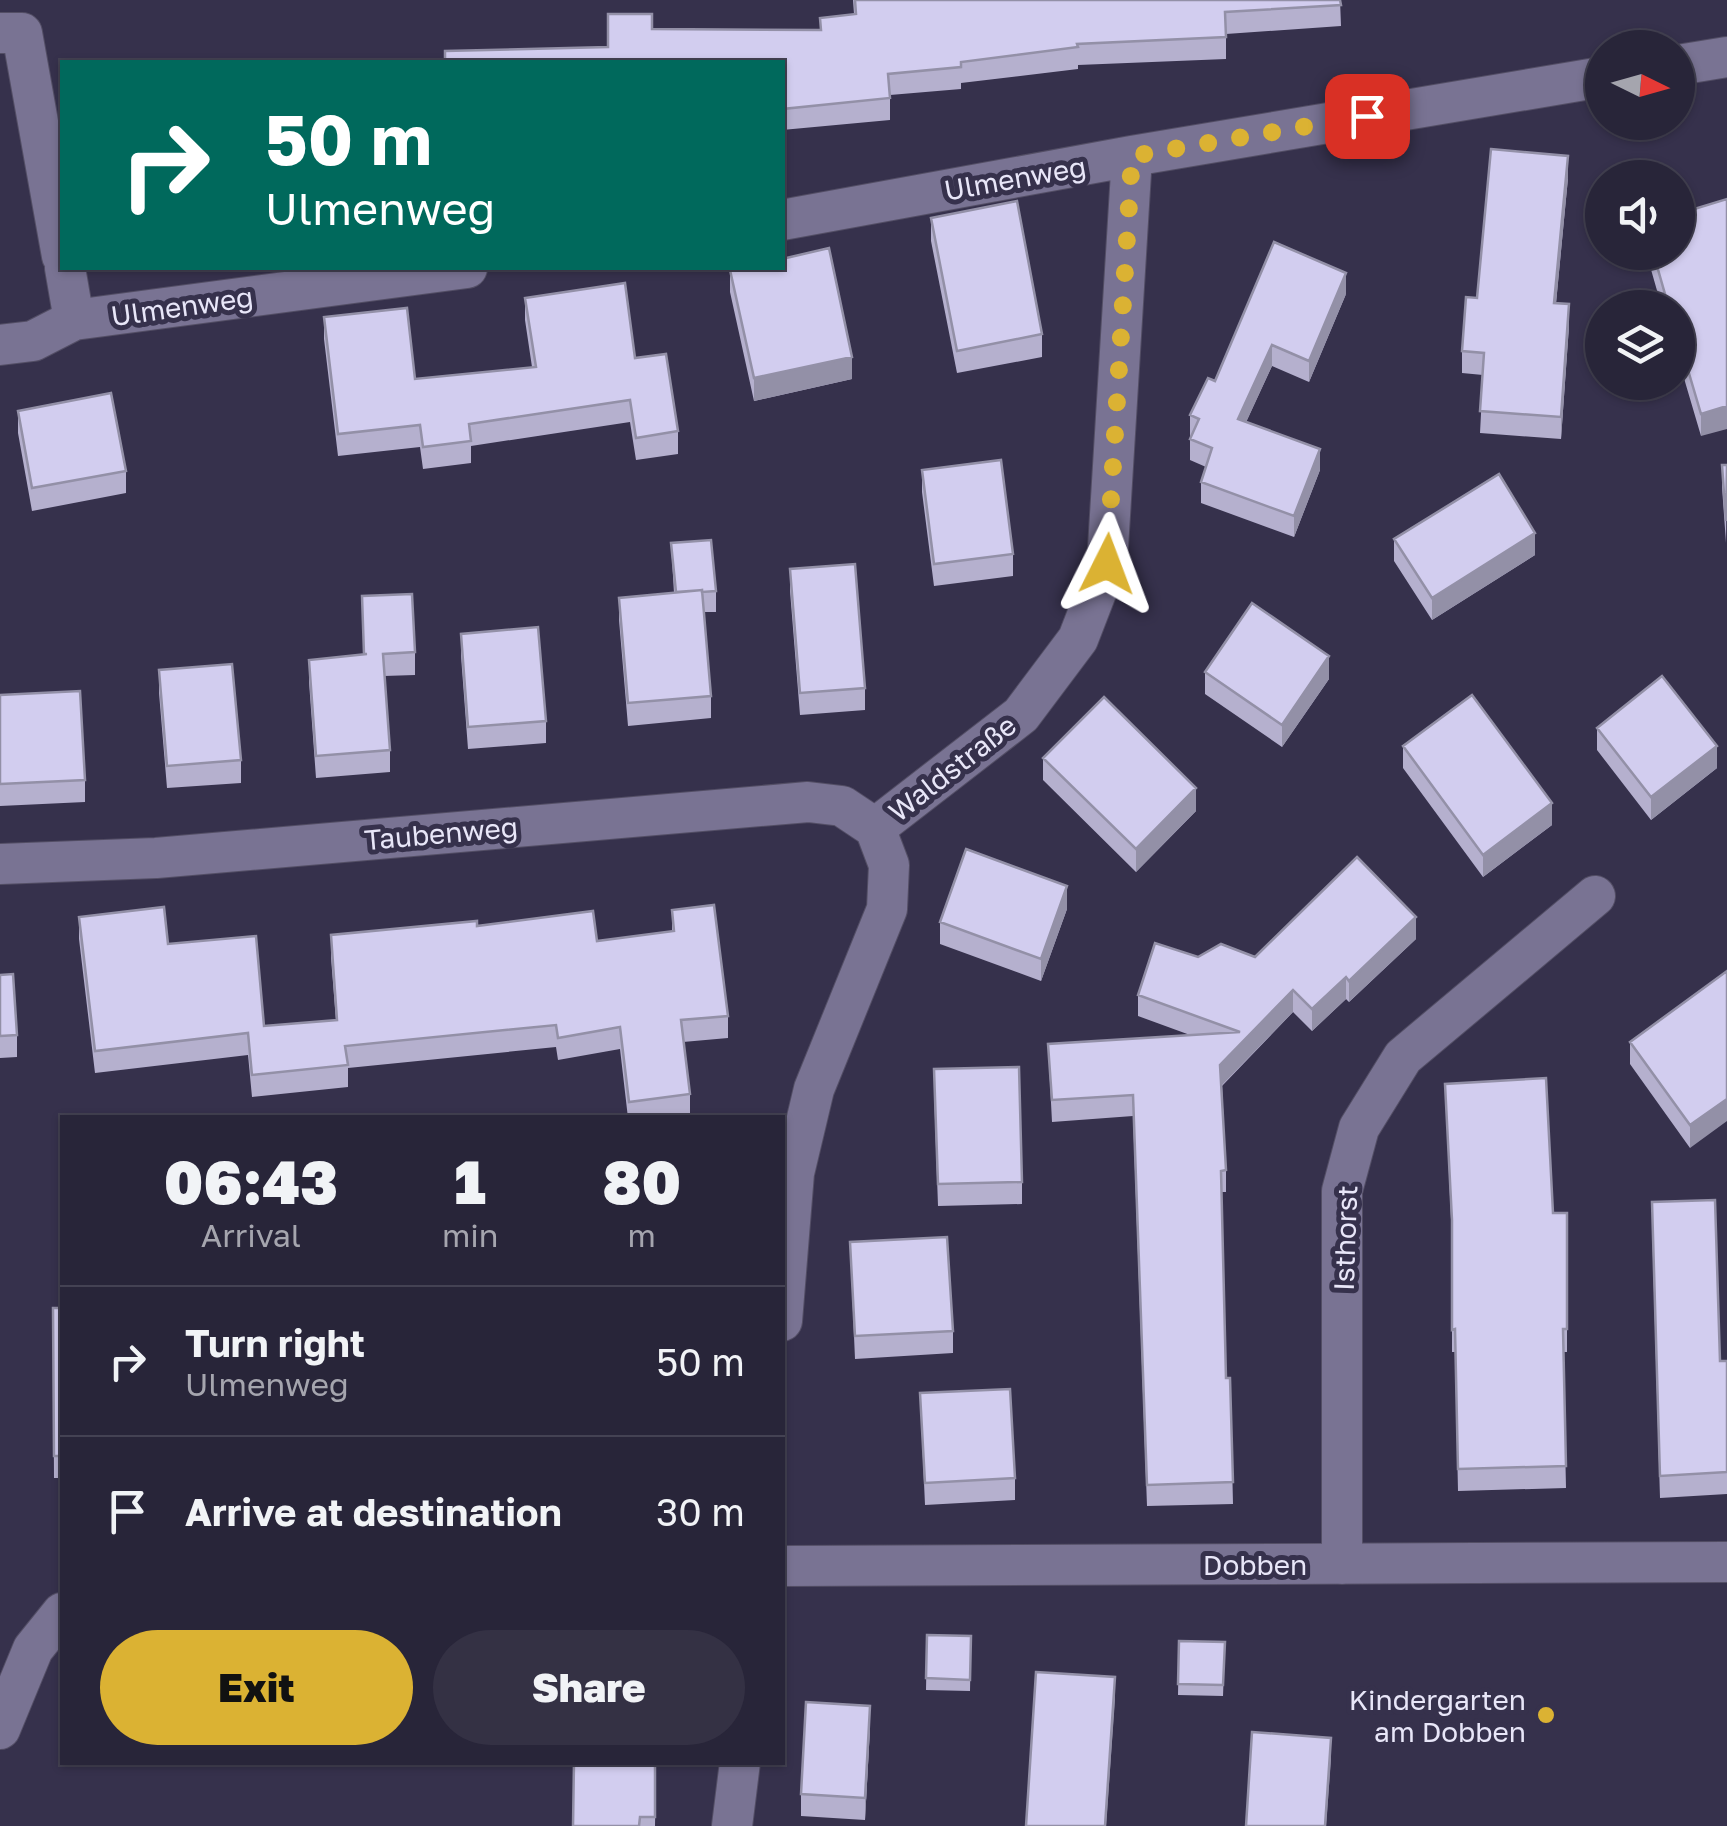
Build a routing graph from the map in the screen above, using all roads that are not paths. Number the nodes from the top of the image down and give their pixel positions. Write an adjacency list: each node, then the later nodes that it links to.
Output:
1 (0, 33): 7 (street)
2 (1727, 57): 3 (street)
3 (1695, 62)
4 (1585, 80): 5 (street, Ulmenweg)
5 (1132, 156): 6 (street, Ulmenweg); 12 (street, Waldstraße)
6 (785, 219)
7 (60, 245)
8 (65, 270): 10 (street, Ulmenweg)
9 (453, 270): 10 (street, Ulmenweg)
10 (74, 320): 11 (street, Ulmenweg)
11 (0, 345)
12 (875, 828): 13 (street, Taubenweg); 15 (street, Waldstraße)
13 (0, 864)
14 (1595, 896): 17 (street, Isthorst)
15 (785, 1284)
16 (1727, 1562): 17 (street, Dobben)
17 (1342, 1564): 18 (street, Dobben)
18 (785, 1566)
19 (60, 1615): 20 (street)
20 (0, 1729)
21 (740, 1765): 22 (street)
22 (732, 1826)

